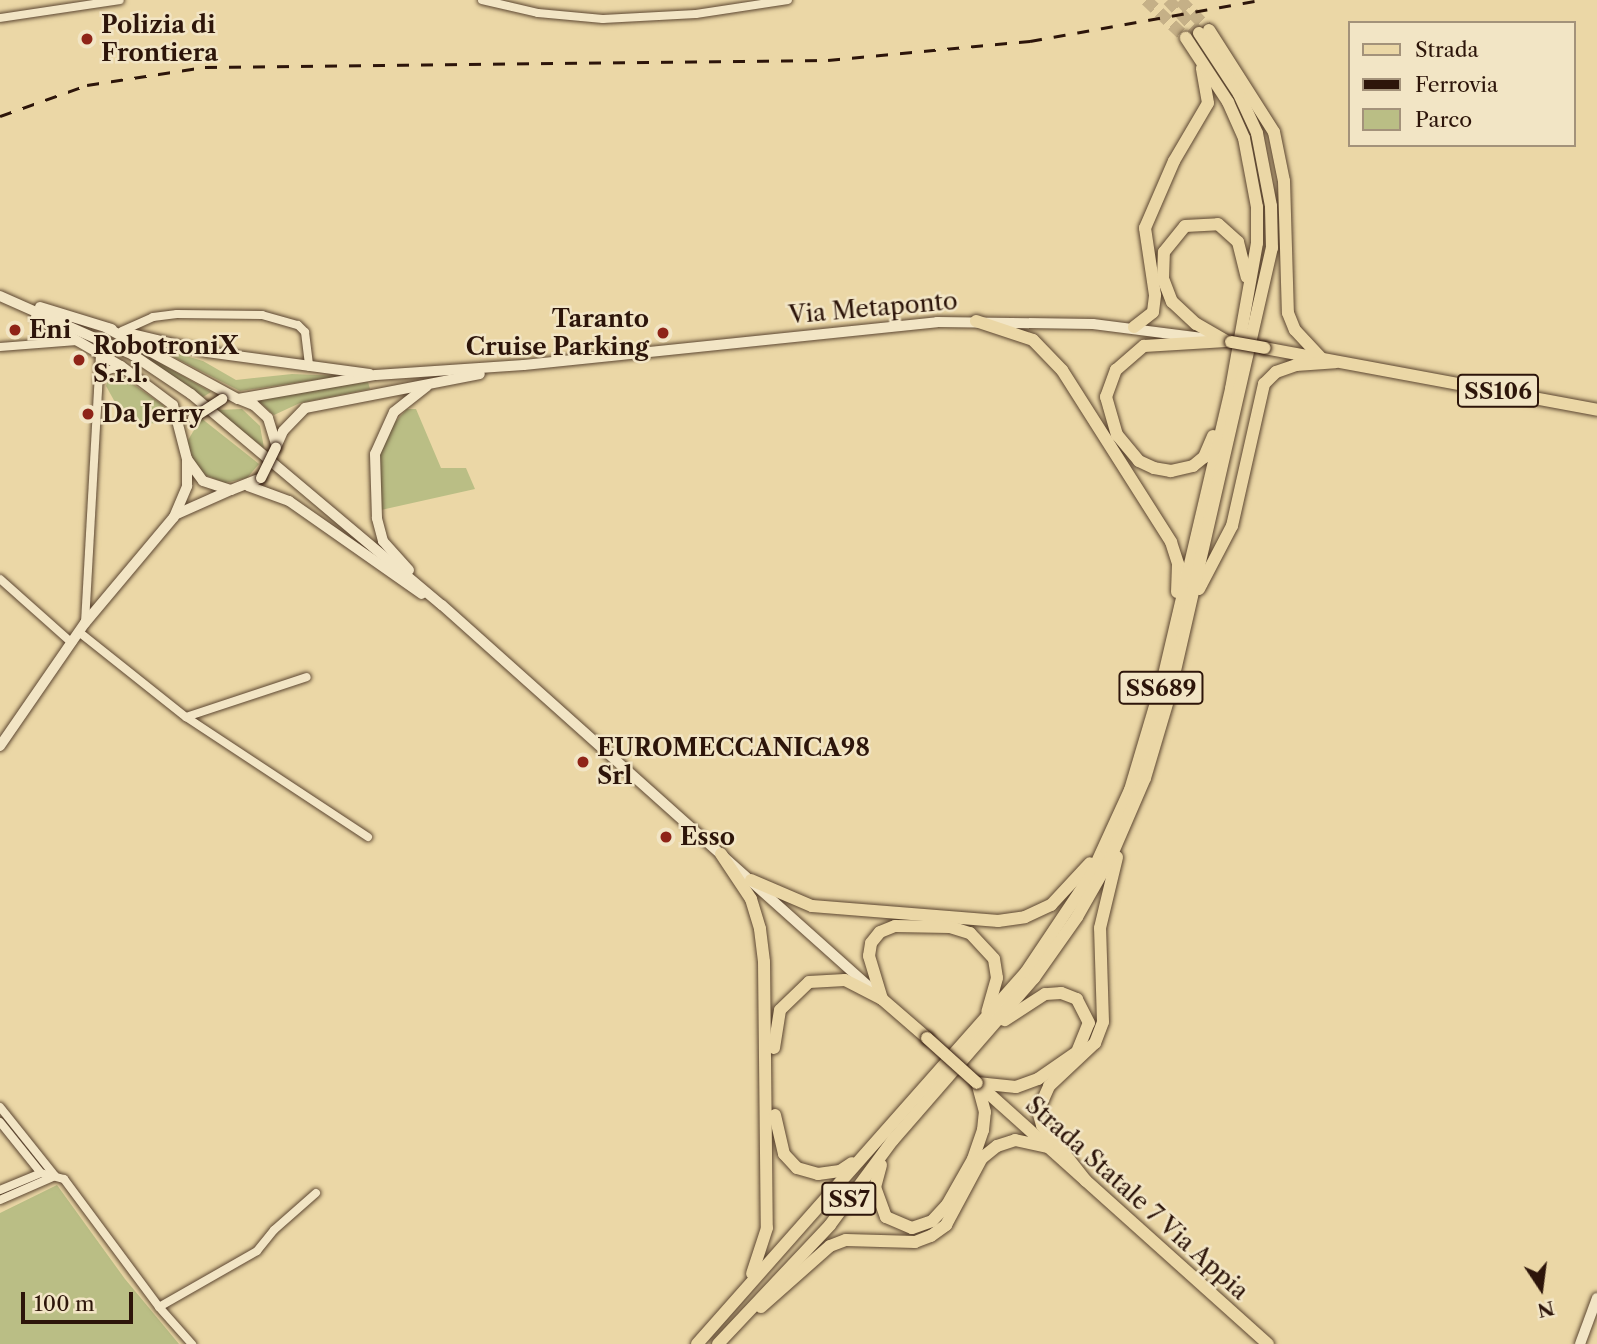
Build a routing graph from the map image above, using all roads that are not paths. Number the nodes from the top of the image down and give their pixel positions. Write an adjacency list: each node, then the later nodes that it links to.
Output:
1 (120, 0): 4 (street)
2 (482, 0): 3 (street)
3 (788, 0)
4 (0, 18)
5 (0, 296): 9 (main road); 11 (main road); 33 (main road)
6 (1249, 307): 8 (main road, SS689); 12 (main road); 22 (main road, SS689)
7 (976, 321): 8 (main road, Via Metaponto); 16 (main road, Via Metaponto); 34 (main road)
8 (1134, 327): 12 (main road, Via Metaponto)
9 (107, 328): 10 (main road); 23 (main road)
10 (122, 331): 18 (main road); 18 (street)
11 (77, 341): 13 (street); 14 (main road)
12 (1228, 342): 15 (main road, SS106, bridge); 22 (main road)
13 (0, 347)
14 (100, 354): 17 (main road); 20 (street)
15 (1329, 361): 24 (main road, SS106); 32 (main road); 32 (main road, SS689)
16 (524, 365): 19 (main road); 21 (main road)
17 (121, 366): 20 (street); 25 (main road)
18 (309, 367): 19 (main road)
19 (376, 375): 23 (main road)
20 (99, 380): 35 (street)
21 (431, 384): 26 (main road); 33 (main road)
22 (1231, 389): 34 (main road, SS689)
23 (238, 399): 25 (main road, bridge); 26 (main road)
24 (1596, 407)
25 (185, 443): 27 (main road)
26 (276, 447): 28 (main road, bridge)
27 (187, 459): 29 (main road); 30 (street)
28 (247, 486): 29 (main road); 33 (main road)
29 (231, 490): 30 (street)
30 (174, 517): 35 (street)
31 (0, 579): 36 (street)
32 (1191, 601): 40 (main road, SS689)
33 (442, 605): 42 (main road)
34 (1177, 622): 40 (main road, SS689)
35 (82, 628): 36 (street); 38 (street)
36 (72, 643): 39 (street)
37 (307, 677): 38 (street)
38 (186, 717): 41 (street)
39 (0, 746)
40 (1125, 815): 43 (main road); 45 (main road, SS689); 55 (main road)
41 (368, 837)
42 (721, 854): 43 (main road); 59 (main road)
43 (751, 880): 44 (main road)
44 (882, 999): 45 (main road); 47 (main road, Strada Statale 7 Via Appia, bridge); 51 (main road, Strada Statale 7 Via Appia)
45 (982, 1032): 46 (main road, SS689); 47 (main road)
46 (965, 1051): 50 (main road, SS7); 51 (main road, SS7)
47 (977, 1083): 50 (main road); 52 (main road, Strada Statale 7 Via Appia)
48 (0, 1107): 54 (street)
49 (0, 1122): 53 (street)
50 (893, 1140): 62 (main road, SS7)
51 (875, 1147): 59 (main road, SS7)
52 (1048, 1147): 55 (main road, Strada Statale 7 Via Appia); 62 (main road)
53 (41, 1173): 54 (street); 56 (street)
54 (55, 1176): 58 (street); 61 (street)
55 (1086, 1181): 65 (main road, Strada Statale 7 Via Appia)
56 (0, 1190)
57 (316, 1194): 61 (street)
58 (0, 1200)
59 (743, 1292): 64 (main road, SS7)
60 (1597, 1298): 66 (street)
61 (159, 1307): 63 (street)
62 (720, 1341)
63 (192, 1344)
64 (697, 1344)
65 (1268, 1344)
66 (1580, 1344)

